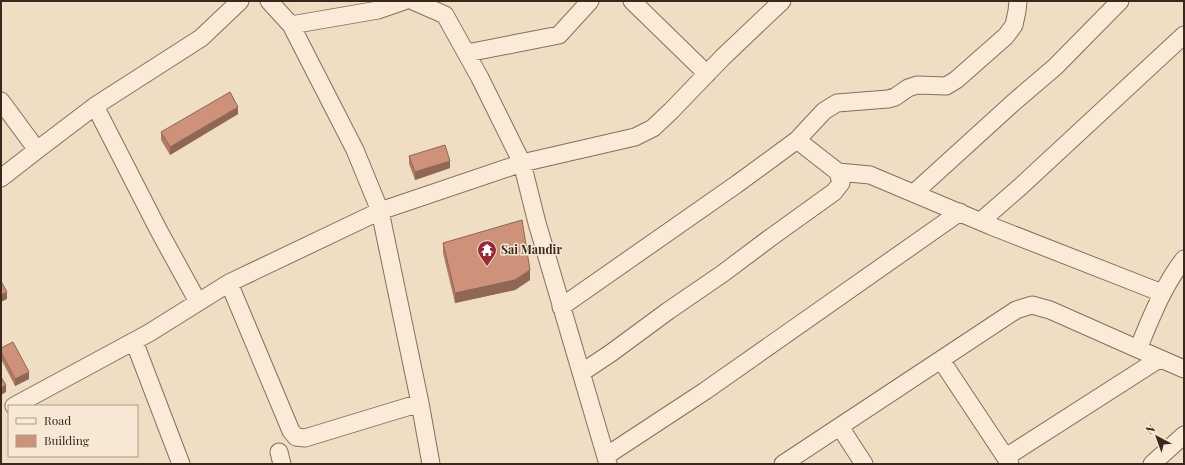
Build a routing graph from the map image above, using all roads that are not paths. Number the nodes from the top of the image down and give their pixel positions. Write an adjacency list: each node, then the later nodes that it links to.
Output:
1 (240, 1): 15 (street)
2 (269, 1): 10 (street)
3 (404, 1): 10 (street)
4 (413, 1): 12 (street)
5 (590, 1): 12 (street)
6 (632, 1): 13 (street)
7 (782, 1): 13 (street)
8 (1018, 1): 16 (street)
9 (1120, 1): 21 (street)
10 (291, 25): 22 (street)
11 (1184, 35): 24 (street)
12 (466, 53): 18 (street)
13 (706, 74): 18 (street)
14 (1, 101): 17 (street)
15 (95, 106): 17 (street); 28 (street)
16 (797, 140): 19 (street); 29 (street)
17 (36, 150): 20 (street)
18 (522, 164): 22 (street); 29 (street)
19 (838, 172): 21 (street); 35 (street)
20 (1, 178)
21 (914, 194): 23 (street)
22 (380, 211): 26 (street); 36 (street)
23 (960, 212): 24 (street); 40 (street)
24 (981, 221): 27 (street)
25 (1184, 259): 27 (street)
26 (229, 283): 28 (street); 36 (street)
27 (1162, 293): 31 (street)
28 (198, 302): 30 (street)
29 (561, 307): 35 (street)
30 (134, 341): 37 (street); 42 (street)
31 (1138, 350): 32 (street); 33 (street)
32 (1159, 359): 34 (street); 41 (street)
33 (941, 360): 38 (street); 41 (street)
34 (1184, 368)
35 (581, 373): 40 (street)
36 (420, 403): 43 (street)
37 (16, 405)
38 (840, 427): 44 (street); 45 (street)
39 (1184, 435): 46 (street)
40 (607, 460)
41 (1008, 461)
42 (181, 464)
43 (431, 464)
44 (783, 464)
45 (864, 464)
46 (1152, 464)

